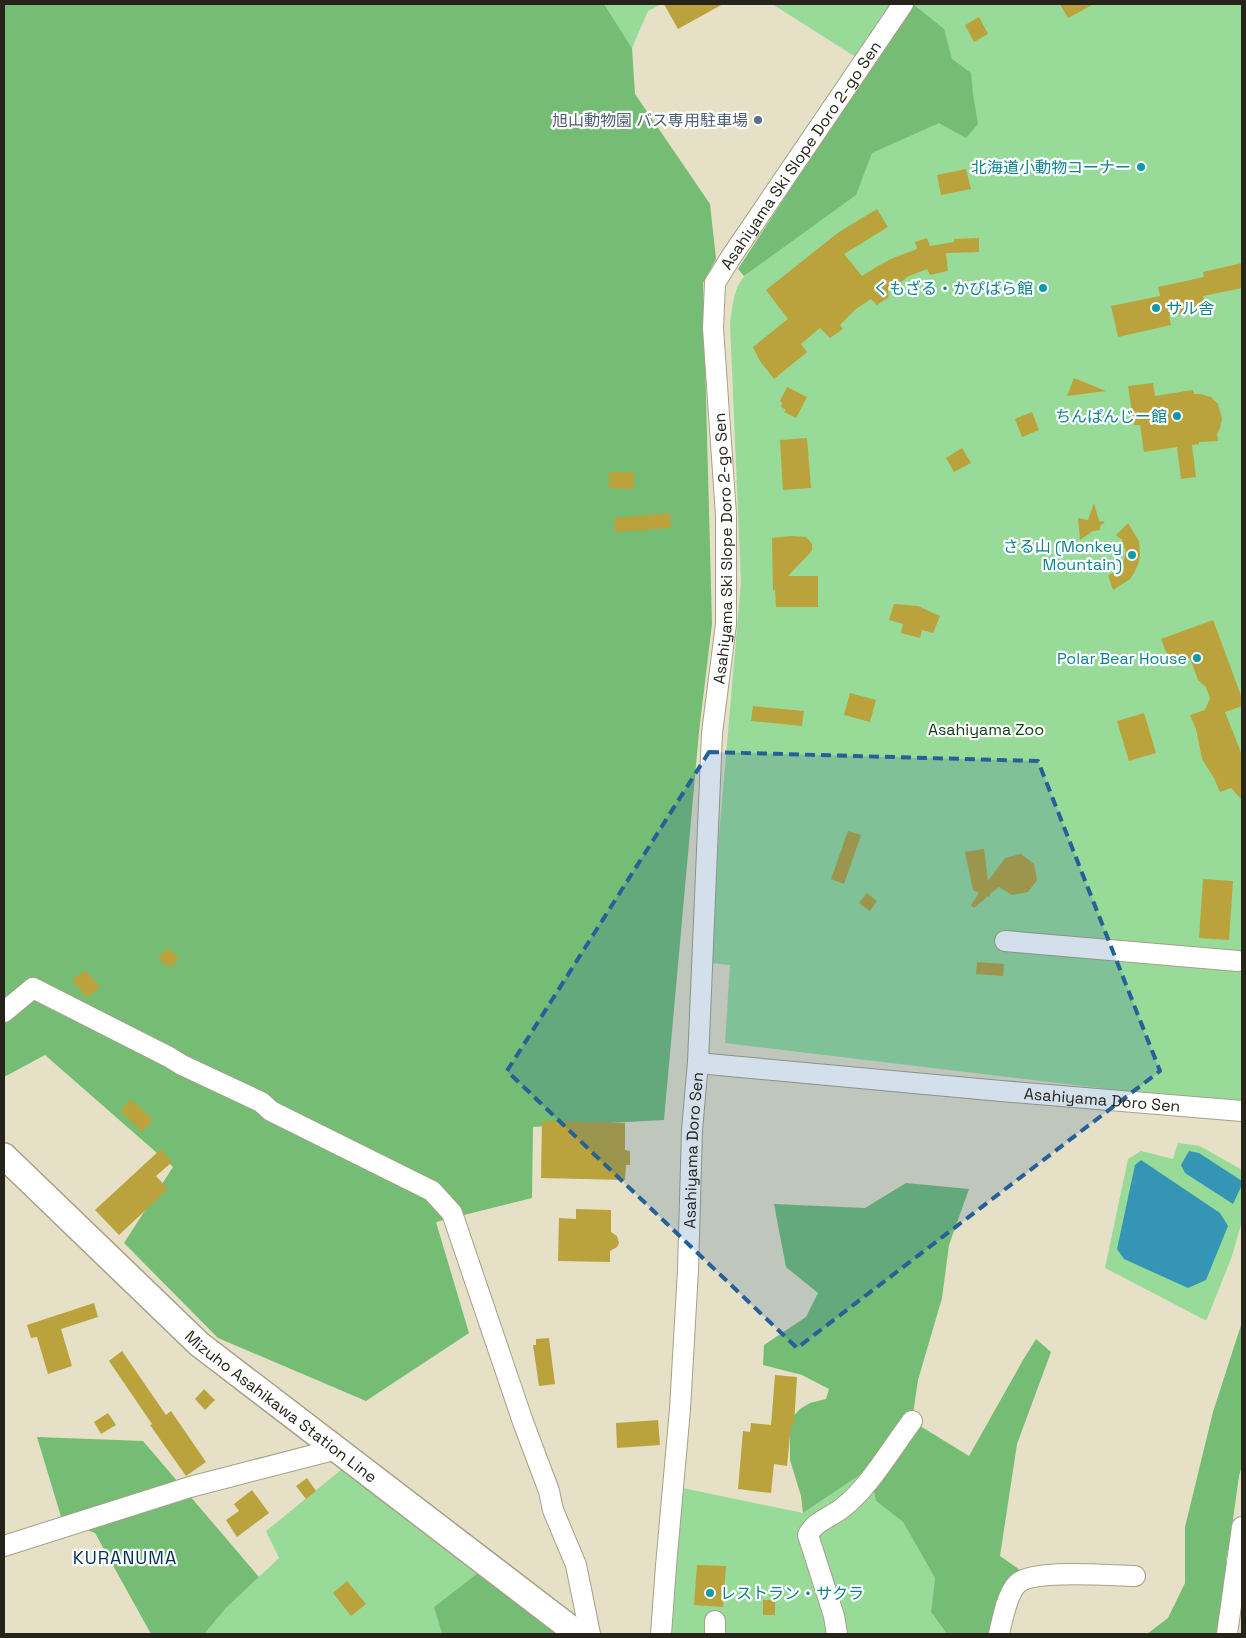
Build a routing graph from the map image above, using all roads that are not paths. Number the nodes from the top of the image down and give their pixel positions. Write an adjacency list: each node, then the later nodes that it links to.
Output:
1 (904, 4): 5 (street, Asahiyama Ski Slope Doro 2-go Sen)
2 (1006, 941): 3 (street)
3 (1238, 961)
4 (4, 1012): 14 (street)
5 (698, 1062): 6 (street, Asahiyama Doro Sen); 15 (street, Asahiyama Doro Sen)
6 (1242, 1111)
7 (4, 1156): 9 (main road, Mizuho Asahikawa Station Line)
8 (912, 1421): 16 (street)
9 (336, 1449): 11 (street); 13 (main road, Mizuho Asahikawa Station Line)
10 (1242, 1527): 18 (street)
11 (4, 1546)
12 (1135, 1576): 17 (street)
13 (578, 1634)
14 (590, 1634)
15 (661, 1634)
16 (837, 1634)
17 (999, 1634)
18 (1227, 1634)

